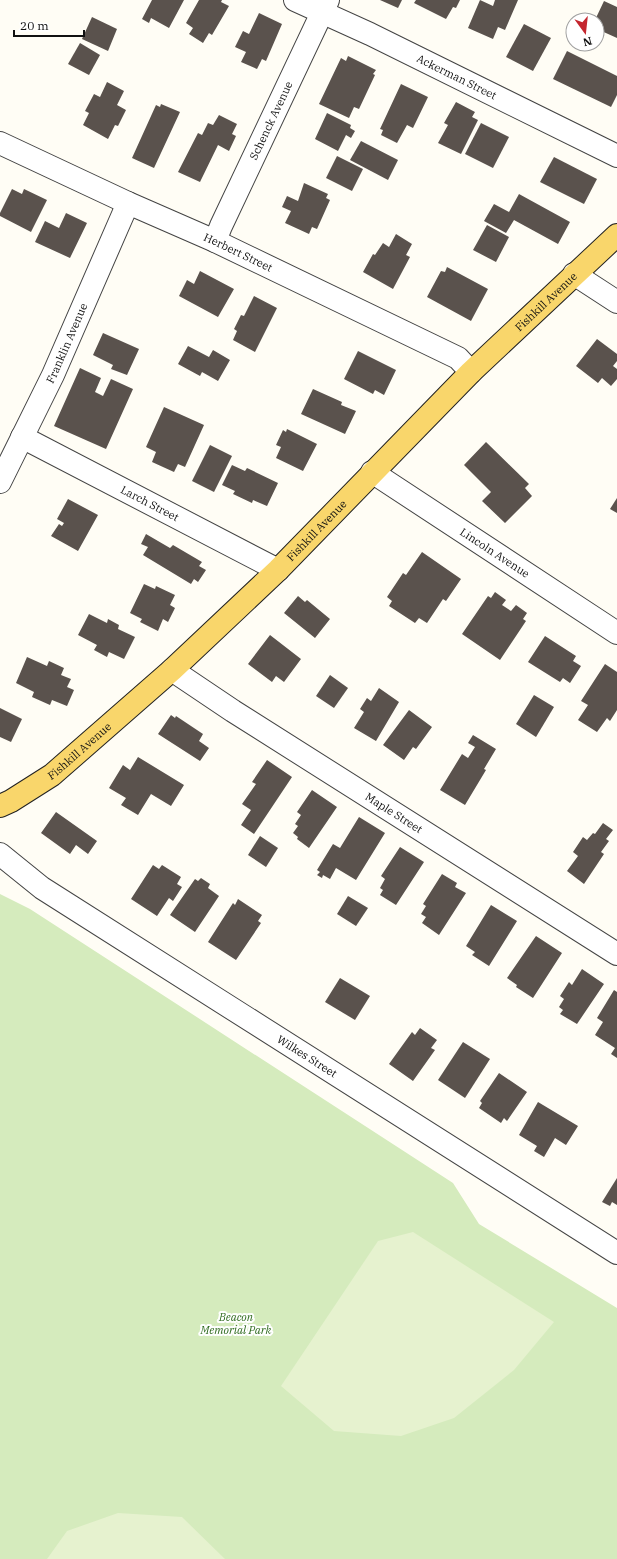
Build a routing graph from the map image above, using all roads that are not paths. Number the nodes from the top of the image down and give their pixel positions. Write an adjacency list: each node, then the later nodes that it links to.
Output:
1 (294, 0): 2 (street, Ackerman Street)
2 (325, 6): 4 (street, Ackerman Street); 7 (street, Schenck Avenue)
3 (0, 143): 5 (street, Herbert Street)
4 (617, 156)
5 (128, 203): 7 (street, Herbert Street); 11 (street, Franklin Avenue)
6 (617, 235): 8 (main road, Fishkill Avenue)
7 (215, 241): 10 (street, Herbert Street)
8 (574, 274): 9 (street); 10 (main road, Fishkill Avenue)
9 (617, 302)
10 (471, 372): 12 (main road, Fishkill Avenue)
11 (22, 437): 13 (street, Franklin Avenue); 14 (street, Larch Street)
12 (372, 472): 14 (main road, Fishkill Avenue); 15 (street, Lincoln Avenue)
13 (0, 482)
14 (278, 570): 16 (main road, Fishkill Avenue)
15 (617, 633)
16 (172, 670): 17 (main road, Fishkill Avenue); 19 (street, Maple Street)
17 (0, 806)
18 (0, 854): 20 (street, Wilkes Street)
19 (617, 954)
20 (617, 1253)

